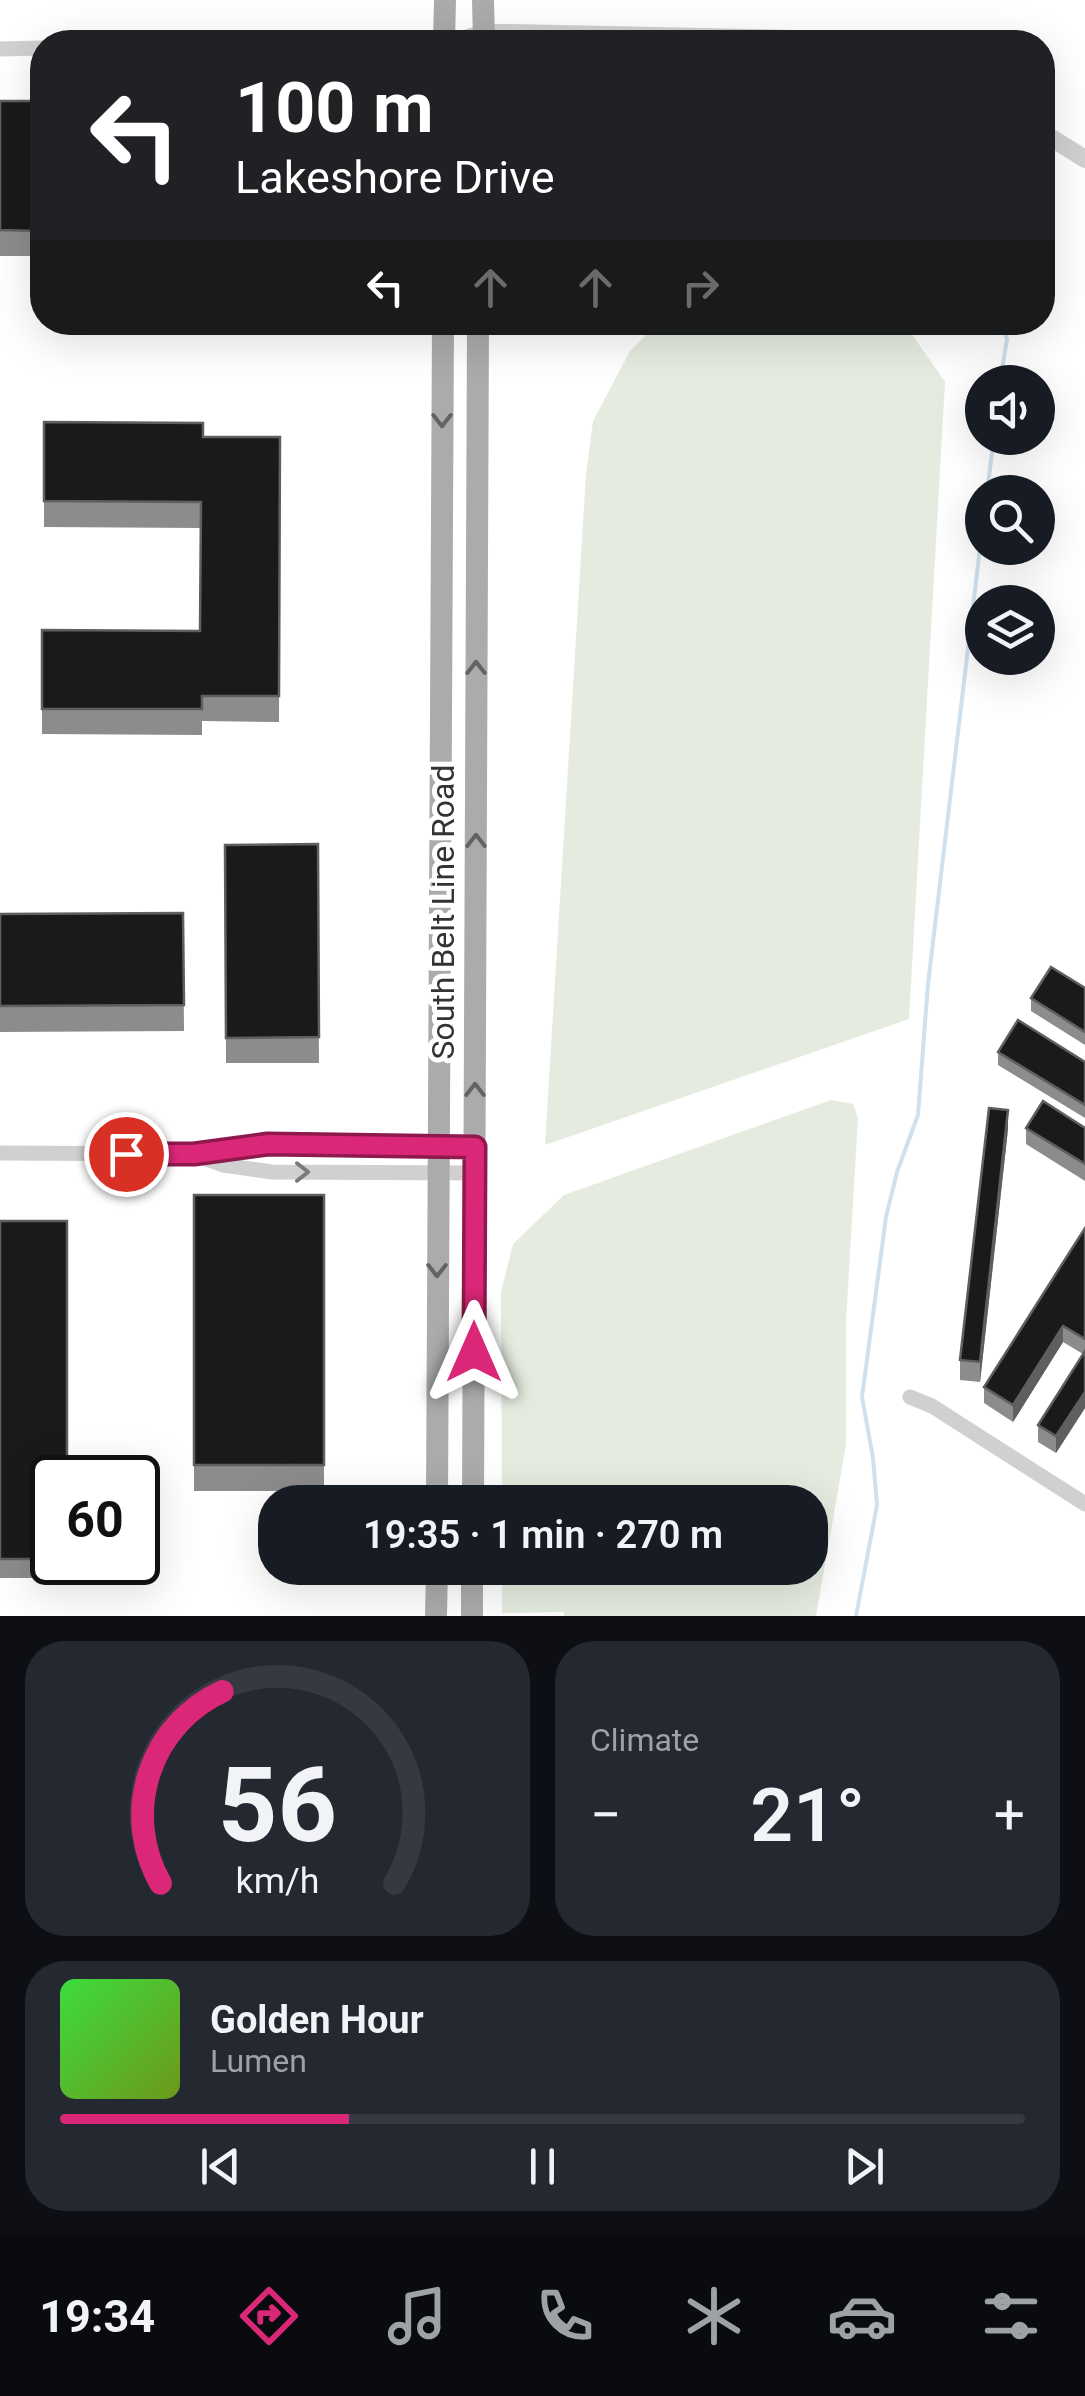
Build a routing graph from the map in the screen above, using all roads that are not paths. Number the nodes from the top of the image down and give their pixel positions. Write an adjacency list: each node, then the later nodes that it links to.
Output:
1 (445, 0): 3 (main road)
2 (484, 0): 4 (main road)
3 (444, 30)
4 (484, 30)
5 (0, 48): 6 (street)
6 (30, 48)
7 (1055, 140): 8 (street)
8 (1085, 159)
9 (442, 335): 11 (main road, South Belt Line Road, one-way to 11)
10 (478, 335): 12 (main road, South Belt Line Road, one-way to 10)
11 (441, 764): 12 (main road); 13 (main road, South Belt Line Road)
12 (476, 765): 14 (main road, South Belt Line Road, one-way to 12)
13 (437, 1146): 14 (street); 16 (street); 17 (main road, South Belt Line Road)
14 (475, 1147): 18 (main road, South Belt Line Road)
15 (0, 1152): 16 (street)
16 (194, 1154): 17 (street, one-way to 17)
17 (437, 1172): 18 (street); 20 (main road, South Belt Line Road, one-way to 20)
18 (475, 1172): 21 (main road, South Belt Line Road)
19 (910, 1397): 22 (street)
20 (437, 1485)
21 (472, 1485)
22 (1085, 1504)
23 (436, 1585): 25 (main road)
24 (472, 1585): 26 (main road)
25 (436, 1616)
26 (472, 1616)

